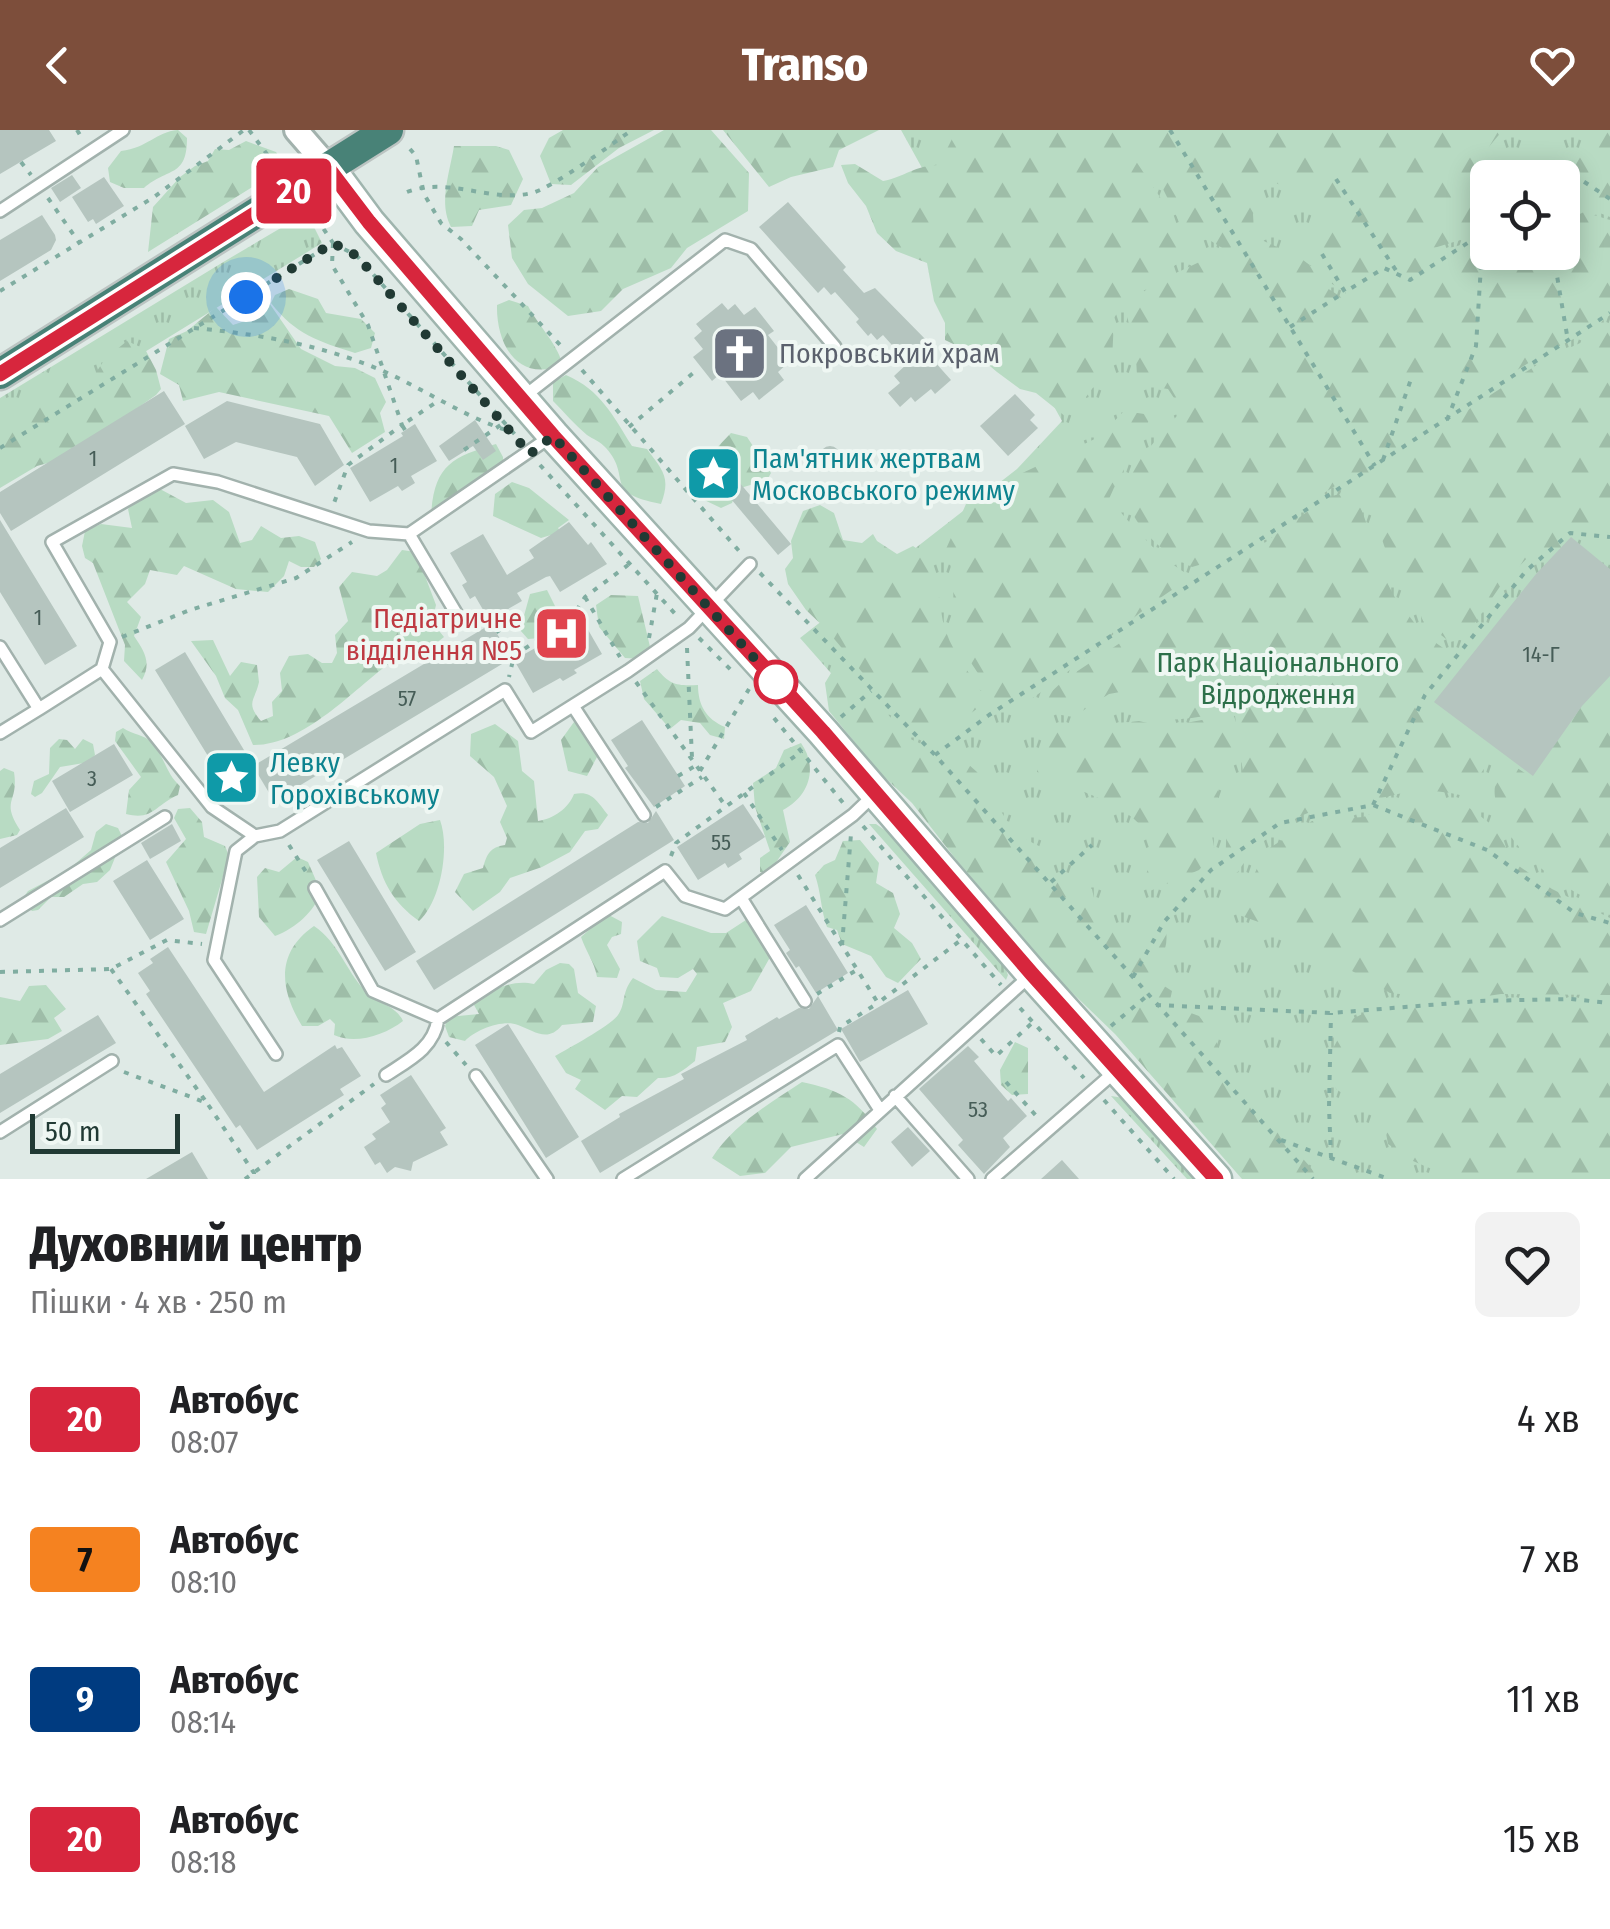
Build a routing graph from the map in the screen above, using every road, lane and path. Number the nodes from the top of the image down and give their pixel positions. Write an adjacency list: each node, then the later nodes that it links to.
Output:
1 (123, 130): 15 (lane)
2 (247, 130): 8 (path); 20 (path)
3 (296, 130): 7 (street)
4 (632, 130): 11 (path)
5 (1170, 130): 29 (path)
6 (399, 139): 7 (highway); 11 (path)
7 (328, 168): 35 (highway); 38 (main road)
8 (278, 169)
9 (1336, 179): 24 (path)
10 (1580, 179): 14 (path)
11 (422, 186): 12 (path); 32 (path)
12 (408, 192)
13 (45, 194): 20 (path)
14 (1610, 200)
15 (0, 211)
16 (313, 213): 19 (path)
17 (345, 236): 19 (path)
18 (1470, 242): 24 (path)
19 (333, 243): 28 (path); 34 (path); 38 (path)
20 (80, 244): 25 (path)
21 (1322, 254): 26 (path)
22 (1482, 270): 39 (path)
23 (1556, 270): 30 (path)
24 (1399, 275): 26 (path)
25 (0, 291)
26 (1344, 292): 29 (path)
27 (1610, 313): 30 (path)
28 (194, 328): 34 (path); 45 (path)
29 (1290, 328): 48 (path)
30 (1568, 340): 39 (path)
31 (835, 348): 32 (lane)
32 (572, 358): 38 (lane); 40 (path)
33 (698, 368): 40 (path)
34 (384, 372): 37 (path); 42 (path)
35 (0, 374)
36 (1411, 380): 47 (path)
37 (438, 402): 41 (path); 42 (path)
38 (513, 410): 41 (path); 43 (path); 44 (main road)
39 (1446, 420): 47 (path)
40 (629, 426): 53 (path)
41 (497, 427): 43 (path); 46 (path)
42 (403, 428): 49 (path)
43 (513, 432): 44 (path)
44 (542, 445): 51 (lane); 54 (path); 58 (main road)
45 (0, 448)
46 (464, 450)
47 (1383, 460): 48 (path)
48 (1374, 466): 73 (path)
49 (328, 519): 50 (lane); 59 (lane)
50 (369, 531): 51 (lane); 59 (path)
51 (409, 534): 57 (lane)
52 (1610, 537): 79 (path)
53 (750, 564): 58 (lane); 66 (path)
54 (628, 565): 55 (path); 56 (path)
55 (656, 594): 58 (path); 62 (path)
56 (585, 596): 61 (path); 64 (path)
57 (459, 618): 61 (path)
58 (699, 619): 62 (lane); 74 (path); 75 (path); 77 (main road)
59 (110, 642): 63 (lane)
60 (0, 646): 68 (lane)
61 (514, 656): 65 (path)
62 (644, 660): 64 (lane)
63 (102, 669): 68 (lane); 85 (lane)
64 (628, 671): 67 (lane); 74 (path)
65 (505, 690): 67 (lane); 84 (lane)
66 (872, 690): 70 (path); 73 (path)
67 (573, 706): 81 (lane)
68 (39, 710): 71 (lane)
69 (770, 714): 72 (path)
70 (837, 720)
71 (0, 733)
72 (802, 751): 78 (path); 82 (path)
73 (935, 755): 90 (path)
74 (693, 763): 75 (path); 76 (path)
75 (701, 775): 80 (path); 81 (path)
76 (678, 776)
77 (876, 793): 82 (lane); 101 (main road)
78 (744, 794): 80 (path); 87 (path)
79 (1373, 805): 94 (path); 102 (path)
80 (726, 808): 88 (path)
81 (644, 815)
82 (853, 815): 87 (lane); 97 (path)
83 (165, 817): 93 (lane)
84 (280, 831): 85 (lane); 89 (path)
85 (255, 836): 96 (lane)
86 (1092, 845): 90 (path)
87 (790, 862): 92 (lane); 97 (path)
88 (665, 871): 92 (lane); 110 (lane)
89 (306, 872)
90 (1050, 884): 102 (path)
91 (316, 888): 110 (lane)
92 (741, 898): 104 (lane)
93 (0, 920)
94 (1610, 923)
95 (961, 940): 105 (path)
96 (217, 946): 98 (path); 114 (lane)
97 (842, 948): 99 (path)
98 (111, 969): 100 (path); 121 (path)
99 (855, 970): 104 (path); 105 (path)
100 (0, 972)
101 (1032, 974): 112 (lane); 116 (main road)
102 (1133, 977): 103 (path)
103 (1148, 994): 107 (path); 111 (path)
104 (805, 1002)
105 (878, 1003): 113 (path)
106 (1610, 1003): 108 (path)
107 (1156, 1004): 108 (path); 125 (path)
108 (1332, 1013): 126 (path)
109 (1032, 1022): 112 (path)
110 (437, 1025): 117 (lane); 118 (path)
111 (1111, 1026)
112 (971, 1028): 120 (lane)
113 (838, 1046): 122 (lane); 130 (lane)
114 (276, 1054)
115 (109, 1063): 121 (path); 124 (lane)
116 (1118, 1068): 123 (lane); 134 (main road)
117 (386, 1075): 127 (path)
118 (476, 1076): 129 (lane)
119 (1006, 1082): 123 (path)
120 (895, 1096): 122 (lane); 132 (lane)
121 (207, 1102): 127 (path)
122 (880, 1110): 131 (lane)
123 (1048, 1130): 133 (lane)
124 (0, 1132)
125 (1278, 1139): 126 (path); 135 (path)
126 (1331, 1158): 136 (path)
127 (254, 1176): 128 (path)
128 (245, 1179)
129 (547, 1179)
130 (623, 1179)
131 (806, 1179)
132 (968, 1179)
133 (992, 1179)
134 (1216, 1179)
135 (1312, 1179)
136 (1390, 1179)

